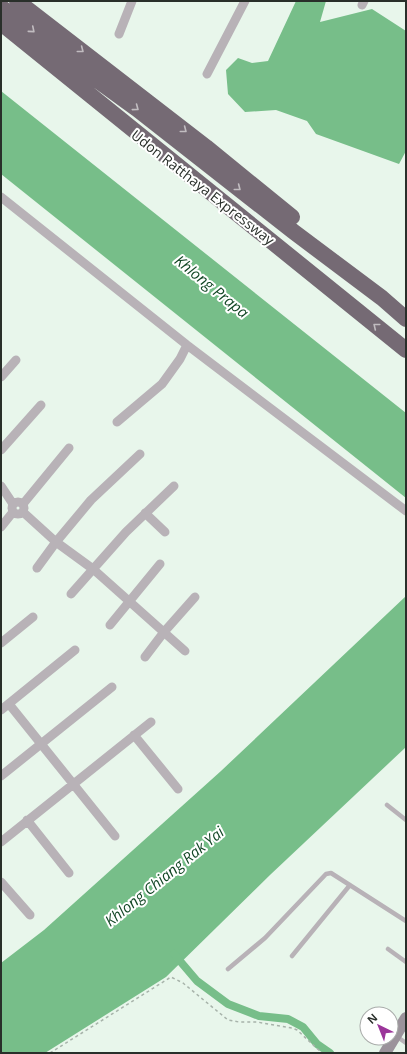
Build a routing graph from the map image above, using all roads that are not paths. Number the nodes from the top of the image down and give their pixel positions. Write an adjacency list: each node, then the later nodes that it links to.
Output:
1 (17, 1): 11 (highway, one-way to 11)
2 (132, 1): 6 (street)
3 (245, 1): 8 (street)
4 (1, 7): 11 (highway, Udon Ratthaya Expressway, one-way to 11)
5 (1, 23): 9 (highway, Udon Ratthaya Expressway)
6 (118, 34)
7 (1, 37): 9 (highway)
8 (207, 74)
9 (85, 92): 14 (highway, Udon Ratthaya Expressway, one-way to 9)
10 (1, 197): 13 (street)
11 (382, 298): 12 (highway, Udon Ratthaya Expressway)
12 (406, 319)
13 (187, 345): 18 (street); 26 (street)
14 (406, 350)
15 (16, 360): 16 (street)
16 (1, 377)
17 (41, 405): 20 (street)
18 (118, 422)
19 (69, 448): 25 (street)
20 (1, 450)
21 (140, 454): 30 (street)
22 (1, 486): 24 (street)
23 (174, 486): 27 (street)
24 (13, 508): 25 (street); 28 (street)
25 (23, 508): 30 (street)
26 (406, 510)
27 (145, 513): 29 (street); 33 (street)
28 (1, 527)
29 (165, 532)
30 (56, 542): 32 (street); 33 (street)
31 (160, 564): 36 (street)
32 (37, 568)
33 (93, 569): 34 (street); 36 (street)
34 (71, 594)
35 (195, 598): 39 (street)
36 (130, 602): 38 (street); 39 (street)
37 (33, 617): 40 (street)
38 (110, 625)
39 (164, 632): 42 (street); 43 (street)
40 (1, 643)
41 (76, 650): 45 (street)
42 (185, 651)
43 (145, 656)
44 (112, 687): 49 (street)
45 (9, 704): 46 (street); 49 (street)
46 (1, 710)
47 (151, 722): 48 (street)
48 (134, 735): 51 (street); 52 (street)
49 (41, 744): 50 (street); 51 (street)
50 (1, 776)
51 (72, 784): 54 (street); 56 (street)
52 (178, 789)
53 (386, 805): 55 (lane)
54 (27, 820): 57 (street); 58 (street)
55 (406, 820)
56 (114, 836)
57 (1, 842)
58 (69, 873)
59 (1, 882): 61 (street)
60 (350, 885): 62 (lane); 64 (lane); 66 (lane)
61 (30, 915)
62 (406, 920)
63 (388, 949): 65 (lane)
64 (292, 956)
65 (406, 962)
66 (228, 969)
67 (406, 1018): 68 (street)
68 (399, 1029)

